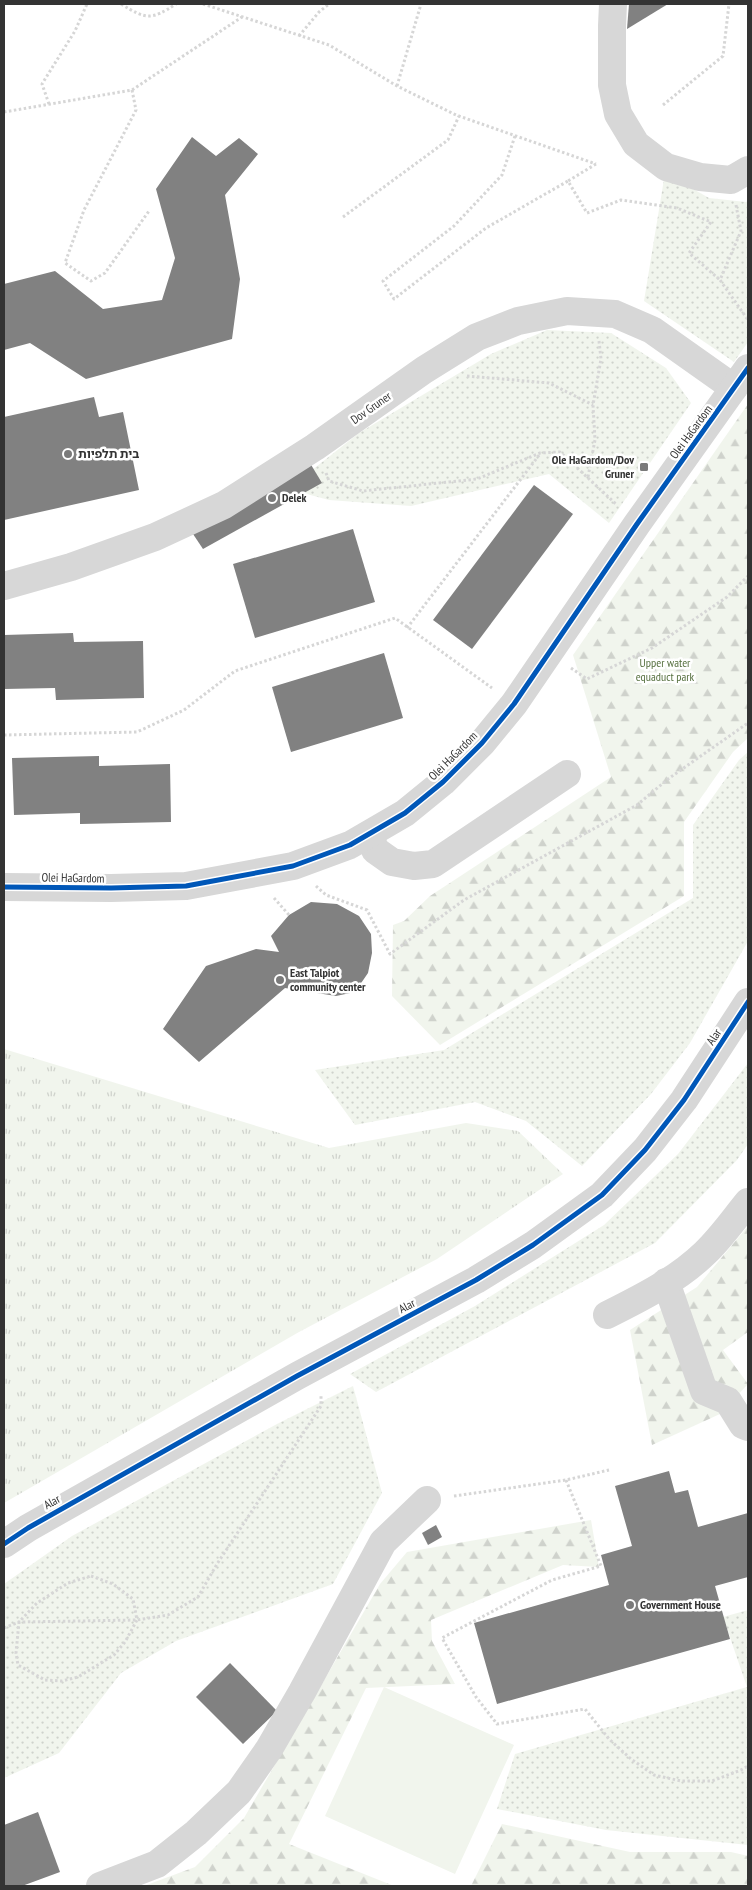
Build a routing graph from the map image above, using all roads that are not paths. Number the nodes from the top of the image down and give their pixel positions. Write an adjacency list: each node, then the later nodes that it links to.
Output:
1 (613, 4): 2 (street)
2 (740, 175)
3 (741, 378): 4 (street, Dov Gruner); 6 (street, Olei HaGardom)
4 (4, 586)
5 (567, 774): 6 (street)
6 (370, 834): 7 (street, Olei HaGardom)
7 (4, 887)
8 (748, 1002): 14 (street, Alar)
9 (748, 1202): 10 (street)
10 (666, 1282): 11 (street); 12 (street)
11 (606, 1315)
12 (748, 1427)
13 (427, 1500): 15 (street)
14 (4, 1544)
15 (100, 1886)

